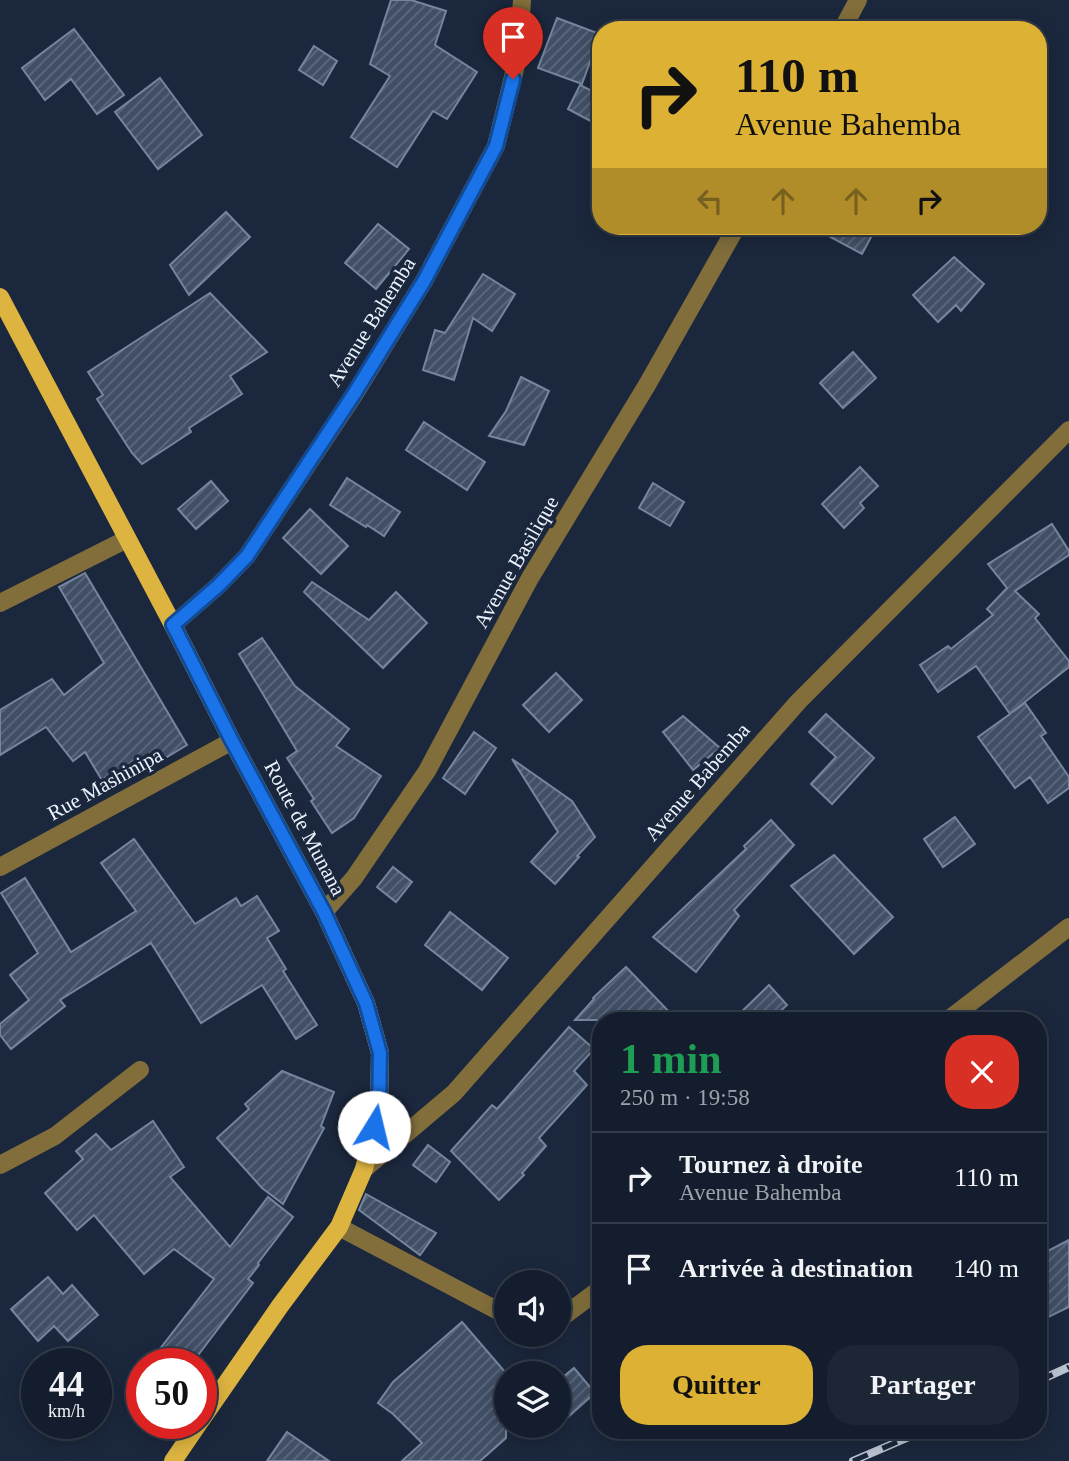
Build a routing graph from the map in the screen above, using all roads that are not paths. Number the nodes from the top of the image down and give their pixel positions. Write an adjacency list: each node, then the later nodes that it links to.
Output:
1 (522, 0): 9 (street, Avenue Bahemba)
2 (858, 0): 3 (street)
3 (847, 21)
4 (732, 235): 12 (street, Avenue Basilique)
5 (0, 297): 7 (main road, Route de Munana)
6 (1069, 430): 17 (street, Avenue Babemba)
7 (127, 538): 8 (street); 9 (main road, Route de Munana)
8 (0, 603)
9 (173, 625): 10 (main road, Route de Munana)
10 (232, 741): 11 (street, Rue Mashinipa); 12 (main road, Route de Munana)
11 (0, 867)
12 (324, 912): 17 (main road, Route de Munana)
13 (1069, 927): 14 (street)
14 (958, 1012)
15 (140, 1070): 16 (street)
16 (0, 1165)
17 (364, 1169): 18 (main road, Route de Munana)
18 (339, 1227): 20 (street); 22 (main road, Route de Munana)
19 (592, 1295): 21 (street)
20 (494, 1309)
21 (571, 1311)
22 (217, 1397)
23 (188, 1439): 24 (main road, Route de Munana)
24 (173, 1461)

